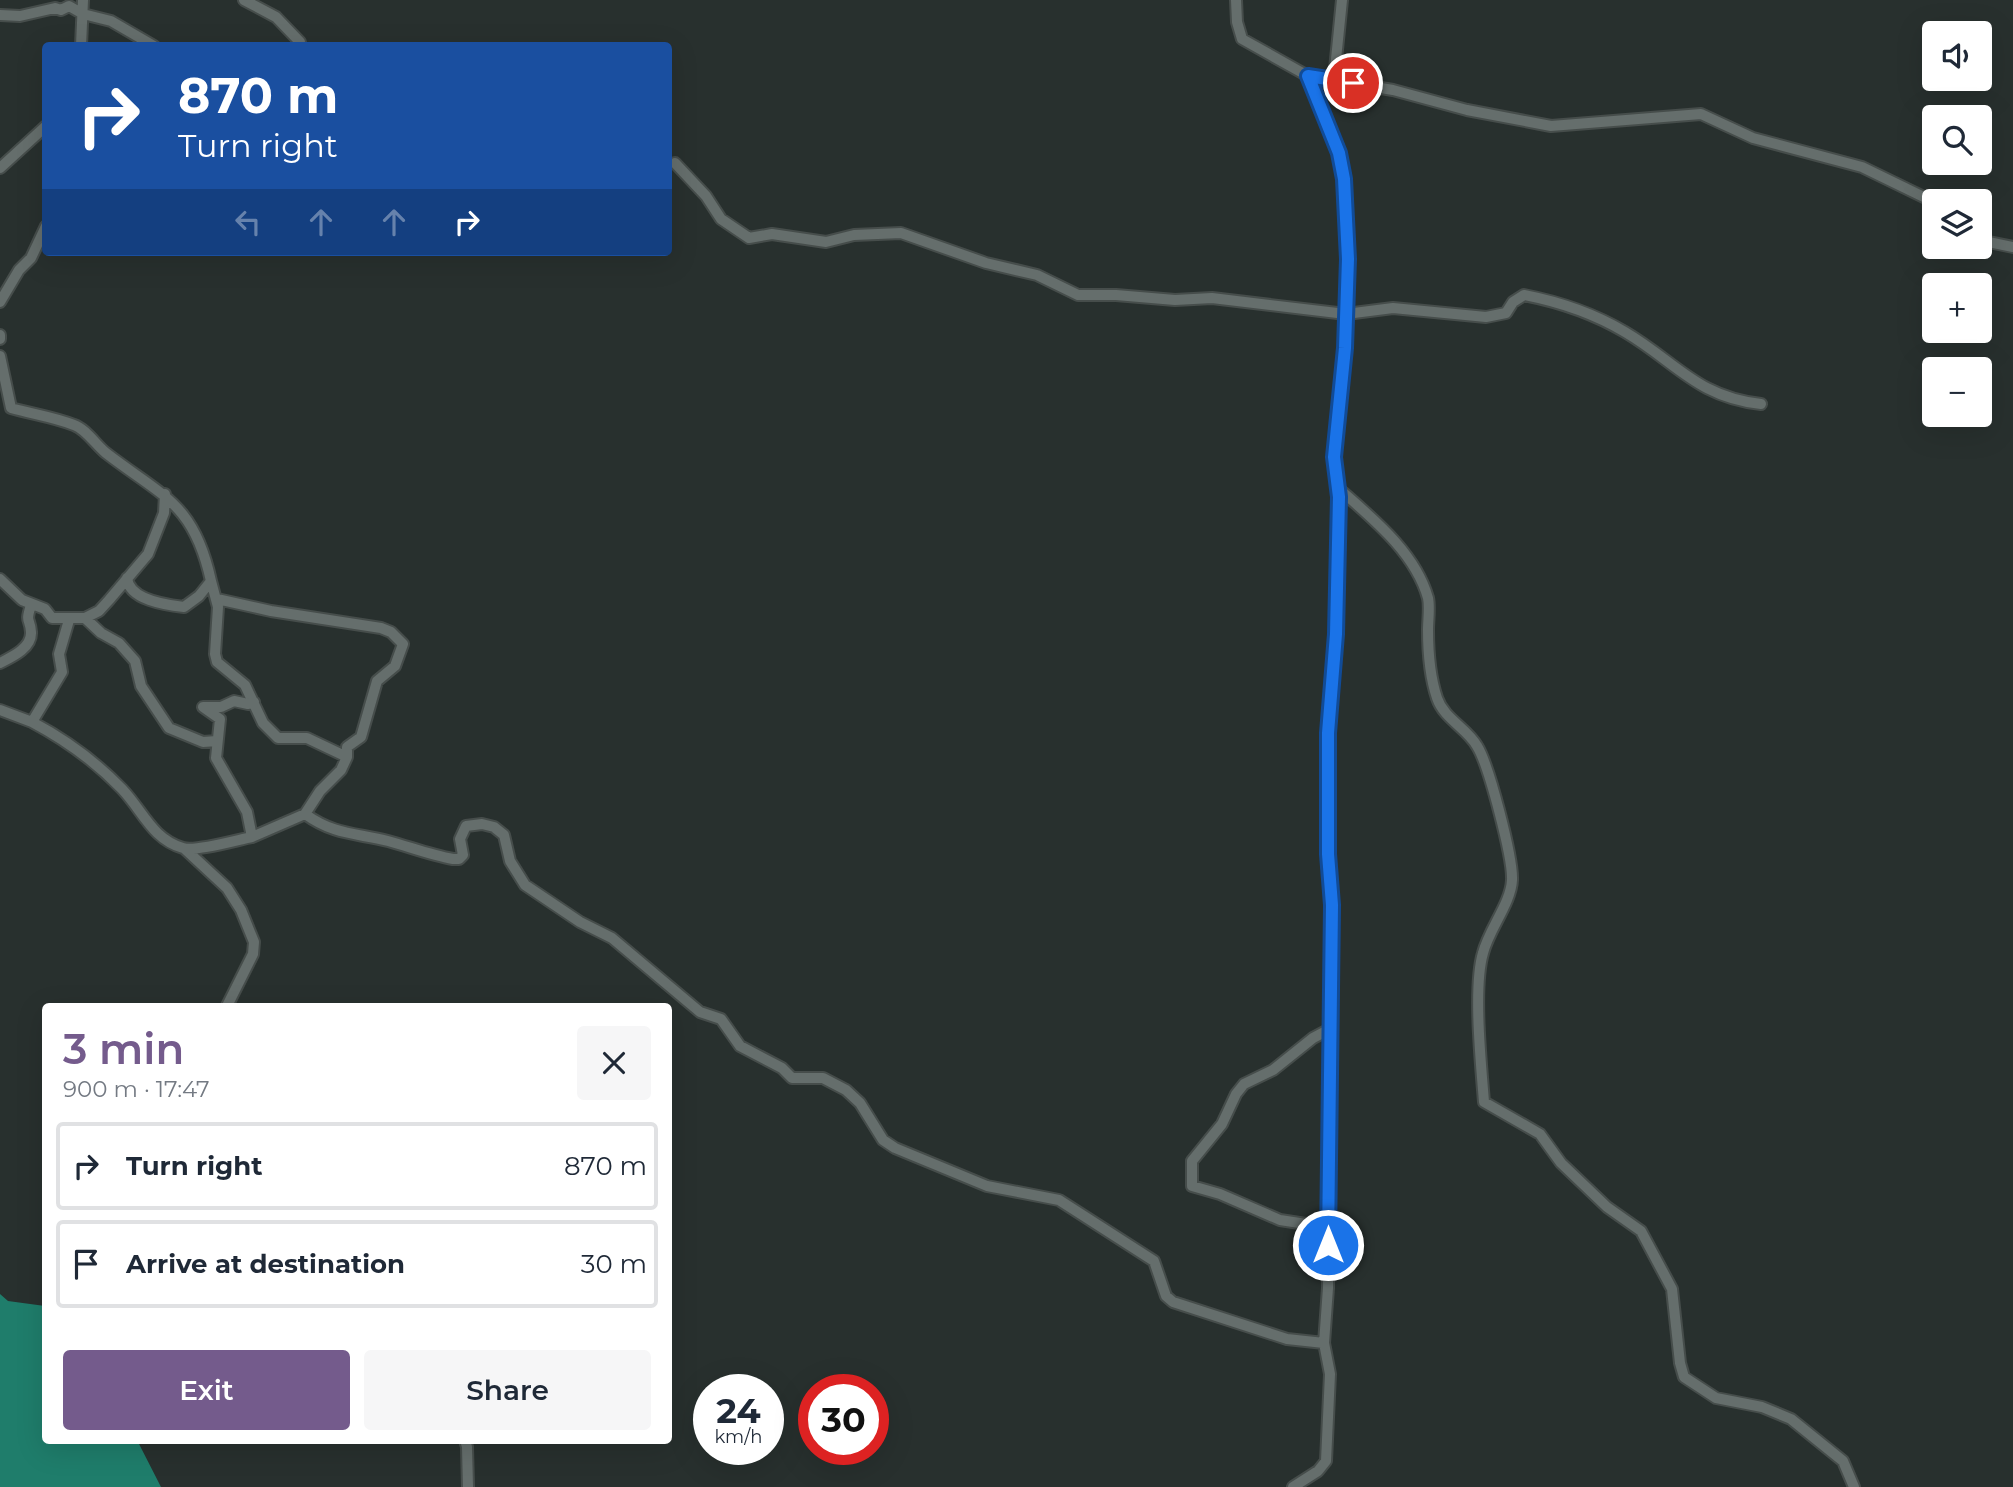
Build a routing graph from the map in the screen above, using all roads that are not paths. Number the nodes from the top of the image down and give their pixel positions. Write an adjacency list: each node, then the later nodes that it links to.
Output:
1 (83, 0): 6 (street)
2 (244, 0): 10 (street)
3 (1237, 0): 11 (street)
4 (1342, 0): 12 (street)
5 (71, 3): 6 (street); 7 (street)
6 (83, 14): 8 (street); 9 (street)
7 (0, 15)
8 (81, 42)
9 (147, 42)
10 (300, 42)
11 (1308, 76): 12 (street); 21 (street)
12 (1334, 79): 16 (street)
13 (42, 130): 15 (street)
14 (675, 163): 21 (street)
15 (0, 168)
16 (1922, 196)
17 (42, 235): 20 (street)
18 (1992, 243): 19 (street)
19 (2013, 247)
20 (0, 302)
21 (1346, 314): 24 (street); 25 (street)
22 (0, 356): 23 (street)
23 (5, 394): 26 (street)
24 (1761, 404)
25 (1338, 488): 44 (street); 50 (street)
26 (165, 495): 27 (street); 29 (street)
27 (127, 578): 29 (street); 32 (street)
28 (0, 579): 31 (street)
29 (211, 581): 30 (street)
30 (217, 599): 35 (street); 39 (street)
31 (31, 605): 33 (street); 34 (street)
32 (85, 618): 33 (street); 38 (street)
33 (69, 620): 37 (street)
34 (0, 663)
35 (254, 702): 38 (street); 39 (street)
36 (0, 710): 37 (street)
37 (32, 722): 42 (street)
38 (217, 741): 41 (street)
39 (347, 757): 40 (street)
40 (305, 814): 41 (street); 46 (street)
41 (252, 837): 42 (street)
42 (185, 849): 43 (street)
43 (228, 1003)
44 (1330, 1029): 45 (street); 45 (street)
45 (1328, 1224): 46 (street)
46 (1324, 1343): 49 (street)
47 (465, 1444): 48 (street)
48 (468, 1487)
49 (1293, 1487)
50 (1854, 1487)

